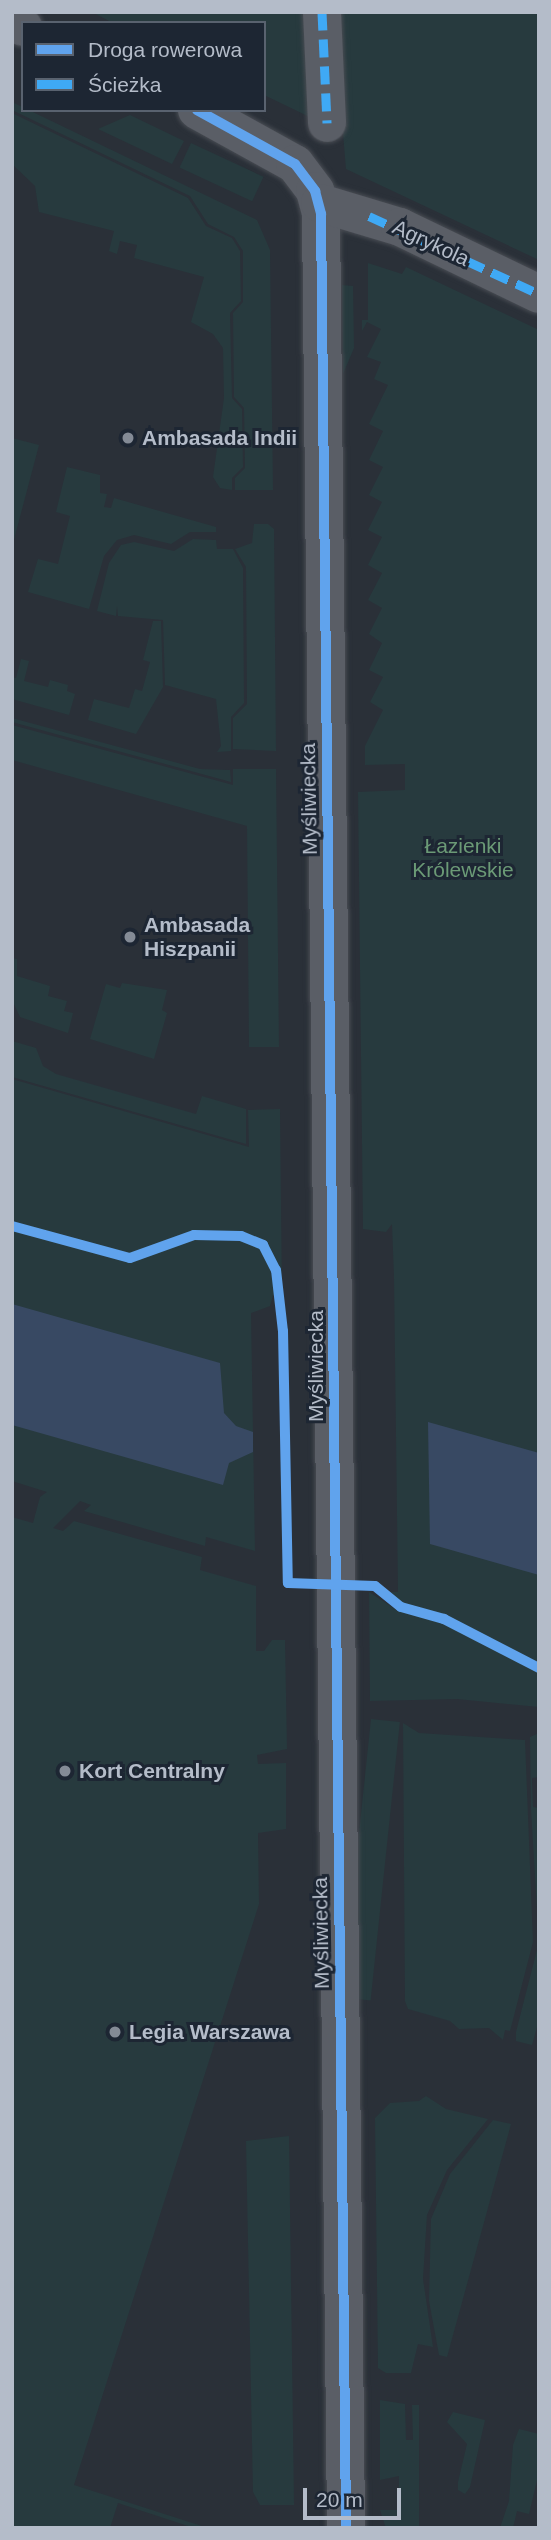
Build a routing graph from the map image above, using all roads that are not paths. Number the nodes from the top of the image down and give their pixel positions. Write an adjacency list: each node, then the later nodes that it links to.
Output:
1 (322, 12): 3 (street)
2 (201, 112): 4 (street)
3 (327, 123)
4 (320, 203): 5 (street, Agrykola); 6 (street, Myśliwiecka)
5 (539, 294)
6 (346, 2528)

